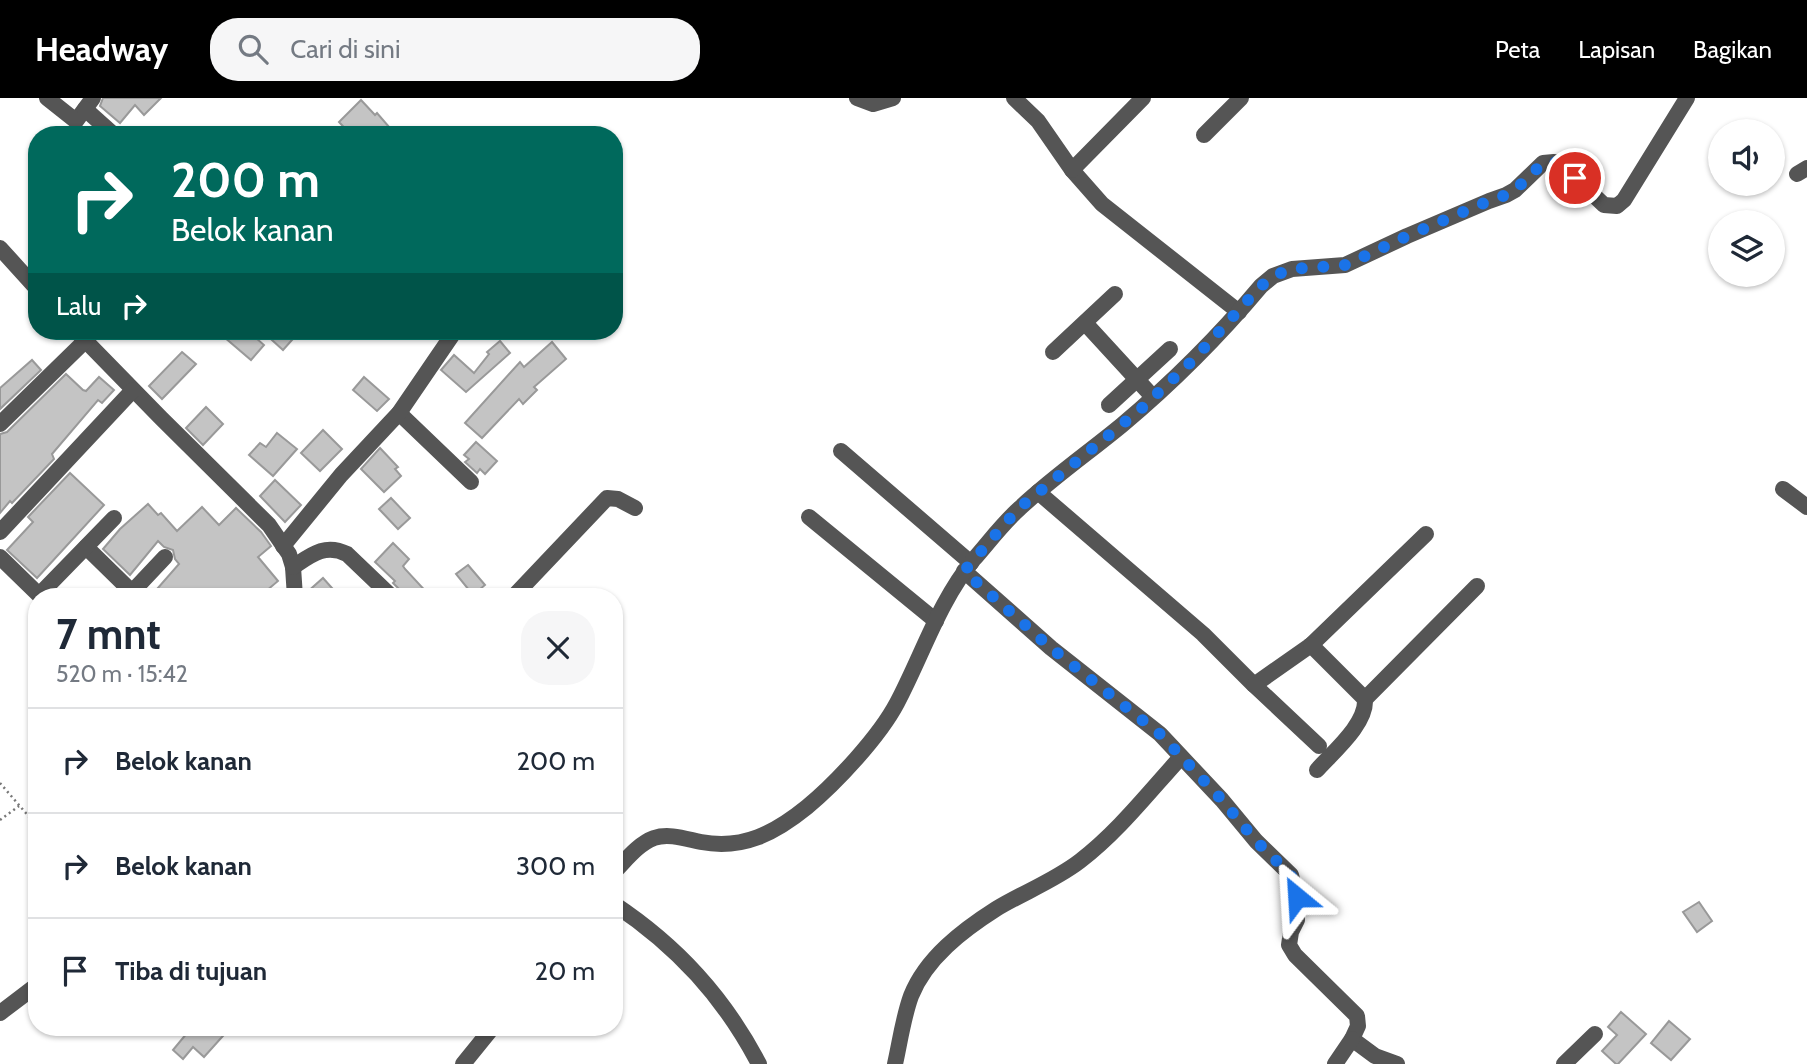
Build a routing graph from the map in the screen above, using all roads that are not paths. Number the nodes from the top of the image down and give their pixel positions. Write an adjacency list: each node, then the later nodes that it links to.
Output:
1 (47, 98): 8 (street)
2 (857, 98): 3 (street)
3 (893, 98)
4 (1014, 98): 11 (street)
5 (1143, 98): 11 (street)
6 (1241, 98): 10 (street)
7 (1688, 98): 15 (street)
8 (89, 103): 9 (street)
9 (107, 126)
10 (1204, 135)
11 (1072, 170): 15 (street)
12 (0, 247): 13 (street)
13 (28, 279)
14 (1115, 294): 16 (street)
15 (1239, 312): 24 (street)
16 (1086, 324): 21 (street); 22 (street)
17 (77, 340): 27 (street)
18 (85, 340): 23 (street)
19 (449, 340): 26 (street)
20 (1170, 349): 22 (street)
21 (1053, 352)
22 (1138, 380): 24 (street); 25 (street)
23 (133, 390): 36 (street); 38 (street)
24 (1153, 397): 31 (street)
25 (1109, 405)
26 (398, 413): 29 (street); 38 (street)
27 (0, 424)
28 (841, 451): 43 (street)
29 (471, 482)
30 (1783, 489): 32 (street)
31 (1038, 492): 43 (street); 54 (street)
32 (1807, 507)
33 (635, 508): 51 (street)
34 (809, 517): 52 (street)
35 (114, 518): 39 (street)
36 (0, 532)
37 (1426, 534): 53 (street)
38 (284, 546): 42 (street)
39 (86, 547): 46 (street); 47 (street)
40 (0, 557): 45 (street)
41 (165, 557): 48 (street)
42 (293, 567): 49 (street); 50 (street)
43 (968, 567): 52 (street); 57 (street)
44 (1477, 586): 55 (street)
45 (32, 588)
46 (46, 588)
47 (128, 588)
48 (136, 588)
49 (294, 588)
50 (383, 588)
51 (522, 588)
52 (936, 621): 59 (street)
53 (1311, 645): 54 (street); 55 (street)
54 (1254, 685): 56 (street)
55 (1365, 699): 58 (street)
56 (1319, 746)
57 (1181, 757): 65 (street); 68 (street)
58 (1317, 770)
59 (623, 863)
60 (623, 910): 67 (street)
61 (28, 992): 62 (street)
62 (0, 1013)
63 (1595, 1034): 71 (street)
64 (486, 1036): 66 (street)
65 (1352, 1039): 69 (street); 70 (street)
66 (463, 1064)
67 (759, 1064)
68 (895, 1064)
69 (1335, 1064)
70 (1397, 1064)
71 (1564, 1064)

